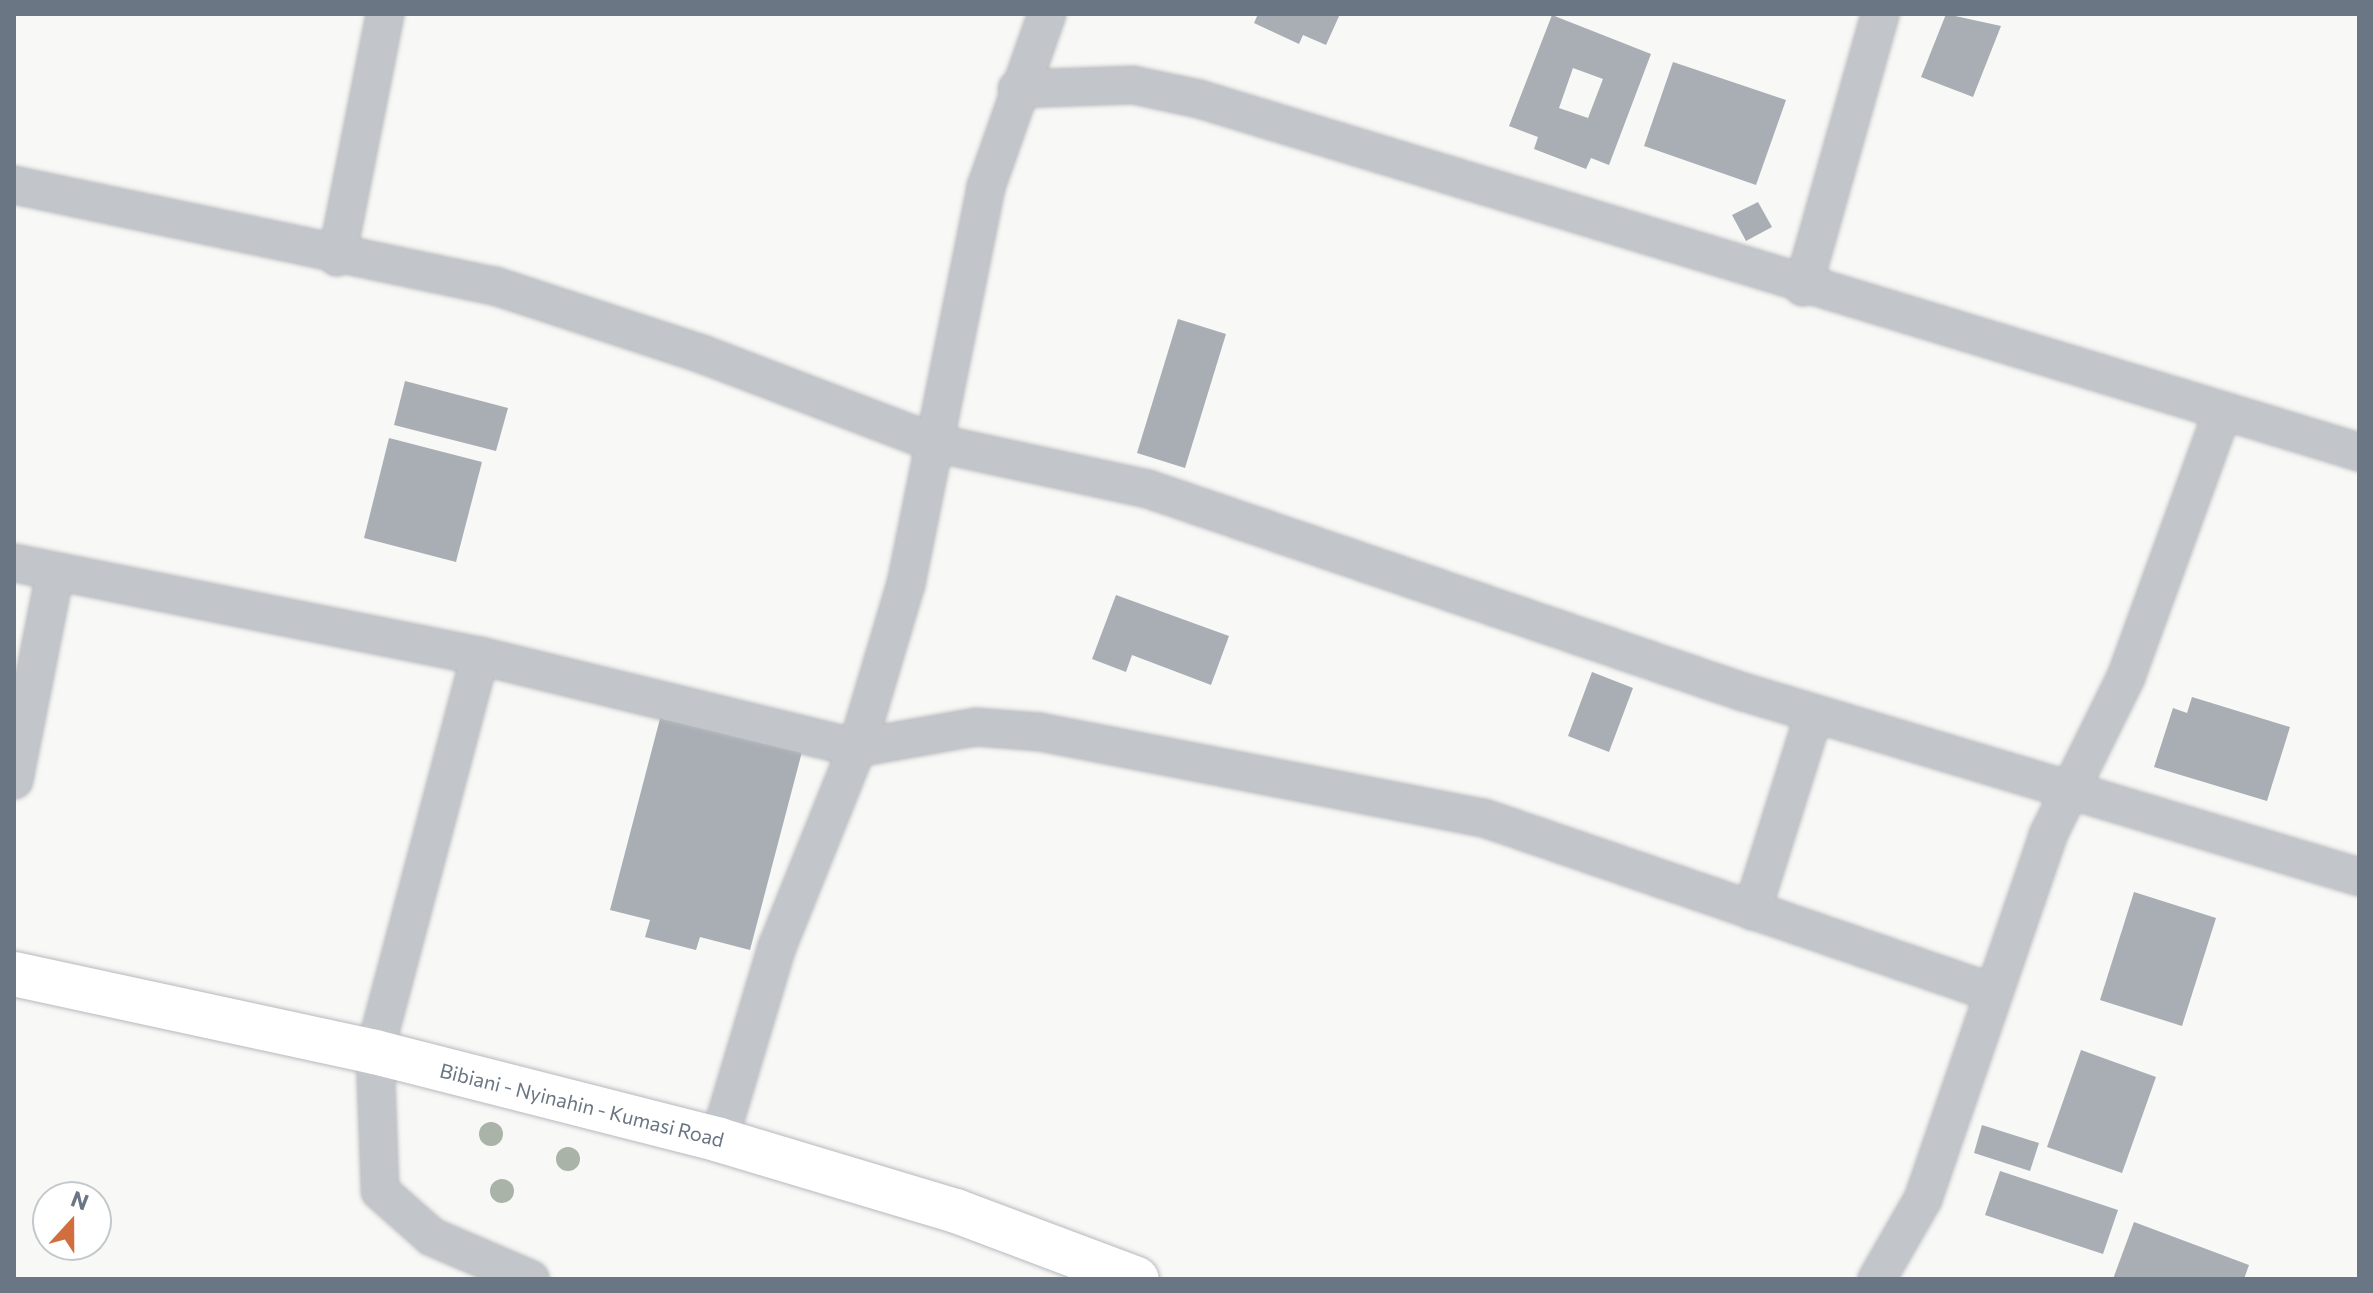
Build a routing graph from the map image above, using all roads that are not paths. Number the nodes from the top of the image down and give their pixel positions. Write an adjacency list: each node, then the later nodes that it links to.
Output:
1 (385, 14): 6 (street)
2 (1047, 14): 4 (street)
3 (1880, 14): 7 (street)
4 (1017, 89): 7 (street); 9 (street)
5 (14, 185): 6 (street)
6 (337, 257): 9 (street)
7 (1803, 287): 8 (street)
8 (2223, 411): 10 (street); 17 (street)
9 (935, 443): 14 (street); 15 (street)
10 (2359, 452)
11 (14, 563): 12 (street)
12 (55, 572): 13 (street); 16 (street)
13 (480, 656): 15 (street); 22 (street)
14 (1814, 714): 17 (street); 19 (street)
15 (857, 748): 19 (street); 23 (street)
16 (14, 780)
17 (2066, 793): 18 (street); 21 (street)
18 (2359, 877)
19 (1752, 911): 21 (street)
20 (14, 974): 22 (main road, Bibiani - Nyinahin - Kumasi Road)
21 (1994, 993): 26 (street)
22 (375, 1052): 23 (main road, Bibiani - Nyinahin - Kumasi Road); 24 (street)
23 (719, 1140): 25 (main road, Bibiani - Nyinahin - Kumasi Road)
24 (530, 1279)
25 (1137, 1279)
26 (1877, 1279)

